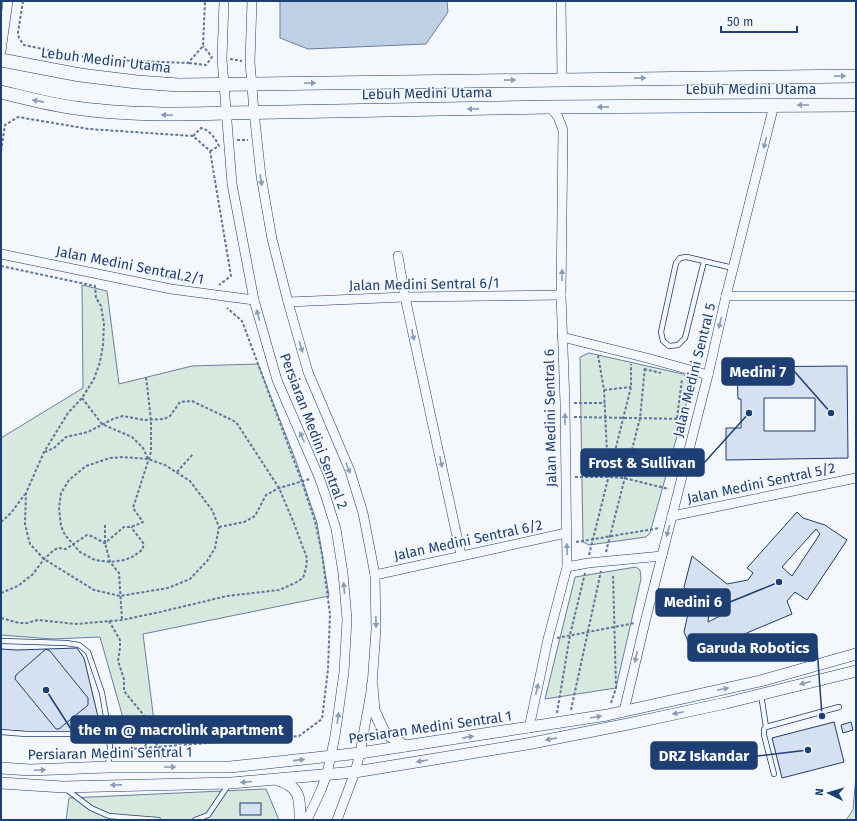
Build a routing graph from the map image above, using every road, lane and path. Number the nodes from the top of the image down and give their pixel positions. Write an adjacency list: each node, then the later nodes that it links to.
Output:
1 (8, 1): 8 (street)
2 (23, 1): 12 (path)
3 (205, 1): 7 (path)
4 (224, 1): 16 (street, Persiaran Medini Sentral 2)
5 (252, 1): 15 (street, Persiaran Medini Sentral 2)
6 (561, 1): 14 (street)
7 (203, 46): 12 (path); 12 (path)
8 (1, 52)
9 (228, 59): 11 (path)
10 (1, 60): 16 (main road, Lebuh Medini Utama)
11 (243, 61)
12 (188, 63)
13 (856, 76): 14 (main road, Lebuh Medini Utama, one-way to 13)
14 (562, 79): 15 (main road, Lebuh Medini Utama, one-way to 14)
15 (252, 83): 16 (main road, Lebuh Medini Utama); 21 (street, Persiaran Medini Sentral 2)
16 (224, 84): 22 (street, Persiaran Medini Sentral 2)
17 (1, 92): 22 (main road, Lebuh Medini Utama, one-way to 17)
18 (774, 105): 19 (main road, Lebuh Medini Utama, one-way to 18); 20 (main road, Lebuh Medini Utama, one-way to 20); 32 (street, Jalan Medini Sentral 5, one-way to 32)
19 (856, 105)
20 (550, 107): 21 (main road, Lebuh Medini Utama, one-way to 21); 34 (street, Jalan Medini Sentral 6, one-way to 20)
21 (254, 112): 22 (main road, Lebuh Medini Utama); 39 (street, Persiaran Medini Sentral 2, one-way to 39)
22 (226, 113): 38 (street, Persiaran Medini Sentral 2)
23 (193, 136): 26 (path); 27 (path); 27 (path)
24 (237, 140): 25 (path)
25 (251, 141)
26 (1, 151)
27 (210, 151): 33 (path)
28 (1, 254): 38 (street, Jalan Medini Sentral 2/1)
29 (398, 256): 37 (street)
30 (704, 261): 30 (lane); 32 (lane)
31 (1, 266): 52 (path)
32 (733, 268): 35 (street, Jalan Medini Sentral 5)
33 (220, 285)
34 (561, 295): 37 (street, Jalan Medini Sentral 6/1); 41 (street, Jalan Medini Sentral 6)
35 (726, 296): 36 (street); 47 (street, Jalan Medini Sentral 5, one-way to 47)
36 (856, 296)
37 (405, 297): 39 (street, Jalan Medini Sentral 6/1); 88 (street, one-way to 88)
38 (254, 300): 67 (street, Persiaran Medini Sentral 2, one-way to 38)
39 (288, 302): 95 (street, Persiaran Medini Sentral 2, one-way to 95)
40 (227, 308): 72 (path)
41 (562, 337): 42 (street); 53 (street, Jalan Medini Sentral 6)
42 (596, 346): 43 (street); 51 (path)
43 (632, 354): 44 (street); 50 (path)
44 (647, 358): 45 (path); 47 (street)
45 (644, 369): 46 (path); 58 (path)
46 (660, 373)
47 (708, 375): 60 (street, Jalan Medini Sentral 5)
48 (146, 376): 61 (path)
49 (682, 379): 59 (path)
50 (631, 387): 51 (path); 57 (path)
51 (604, 390): 54 (path)
52 (82, 398): 62 (path); 63 (path)
53 (565, 403): 54 (path); 55 (street, Jalan Medini Sentral 6)
54 (605, 403): 56 (path)
55 (565, 418): 56 (path); 69 (street, Jalan Medini Sentral 6, one-way to 55)
56 (606, 418): 57 (path); 68 (path)
57 (623, 418): 58 (path); 68 (path)
58 (640, 418): 59 (path); 70 (path)
59 (677, 418): 60 (path)
60 (696, 419): 74 (street, Jalan Medini Sentral 5)
61 (151, 420): 62 (path); 65 (path); 73 (path)
62 (102, 424): 63 (path); 65 (path)
63 (44, 452): 75 (path)
64 (193, 454): 66 (path)
65 (148, 459): 66 (path); 80 (path); 86 (path)
66 (177, 472): 81 (path)
67 (319, 476): 72 (path); 127 (street, Persiaran Medini Sentral 2, one-way to 67)
68 (608, 477): 69 (path); 70 (path); 84 (path)
69 (565, 478): 82 (street, Jalan Medini Sentral 6)
70 (624, 478): 74 (path); 83 (path)
71 (856, 478): 76 (street, Jalan Medini Sentral 5/2)
72 (302, 482): 73 (path); 122 (path)
73 (279, 488): 81 (path); 100 (path)
74 (678, 491): 76 (street, Jalan Medini Sentral 5)
75 (26, 493): 77 (path); 90 (path)
76 (672, 516): 79 (street, Jalan Medini Sentral 5)
77 (1, 522)
78 (105, 525): 85 (path)
79 (669, 526): 83 (path); 89 (street, Jalan Medini Sentral 5, one-way to 89)
80 (130, 527): 85 (path); 91 (path)
81 (219, 528): 98 (path)
82 (566, 533): 87 (street, Jalan Medini Sentral 6); 88 (street, Jalan Medini Sentral 6/2)
83 (609, 536): 84 (path); 92 (path)
84 (592, 540): 87 (path); 93 (path)
85 (105, 543): 86 (path); 91 (path)
86 (72, 544): 90 (path); 91 (path)
87 (566, 544): 94 (street, Jalan Medini Sentral 6, one-way to 87)
88 (461, 555): 95 (street, Jalan Medini Sentral 6/2)
89 (662, 556): 92 (street); 102 (street, Jalan Medini Sentral 5)
90 (44, 559): 97 (path); 98 (path)
91 (110, 562): 98 (path)
92 (603, 562): 93 (street); 104 (path)
93 (588, 563): 94 (street); 105 (path)
94 (567, 568): 106 (street, Jalan Medini Sentral 6)
95 (375, 574): 110 (street, Persiaran Medini Sentral 2, one-way to 110)
96 (613, 574): 103 (path)
97 (1, 594)
98 (120, 596): 100 (path)
99 (1, 618): 101 (path)
100 (122, 620): 101 (path)
101 (110, 621): 121 (path)
102 (645, 622): 103 (path); 113 (street, Jalan Medini Sentral 5, one-way to 113)
103 (615, 627): 104 (path); 114 (path)
104 (587, 632): 105 (path); 115 (path)
105 (570, 635): 106 (path); 116 (path)
106 (548, 640): 118 (street, Jalan Medini Sentral 6, one-way to 106)
107 (1, 641): 120 (lane)
108 (856, 654): 113 (street, Persiaran Medini Sentral 1, one-way to 108)
109 (856, 671): 111 (street, one-way to 111)
110 (372, 686): 123 (street); 126 (street, Persiaran Medini Sentral 2)
111 (761, 694): 117 (lane); 132 (street, one-way to 132)
112 (839, 707): 117 (lane)
113 (624, 711): 114 (street, Persiaran Medini Sentral 1)
114 (607, 715): 115 (street, Persiaran Medini Sentral 1, one-way to 114)
115 (568, 722): 116 (street, Persiaran Medini Sentral 1)
116 (555, 724): 118 (street, Persiaran Medini Sentral 1)
117 (766, 727): 134 (lane)
118 (529, 728): 123 (street, Persiaran Medini Sentral 1, one-way to 118)
119 (1, 732): 120 (lane)
120 (108, 734): 128 (lane)
121 (149, 735): 122 (path); 124 (path)
122 (158, 746): 124 (path); 129 (path)
123 (405, 746): 126 (street, Persiaran Medini Sentral 1)
124 (145, 748): 125 (path); 131 (path)
125 (129, 749)
126 (360, 753): 127 (street, Persiaran Medini Sentral 1); 132 (street, Persiaran Medini Sentral 2)
127 (331, 756): 129 (street, Persiaran Medini Sentral 1, one-way to 127); 133 (street, Persiaran Medini Sentral 2)
128 (108, 767): 130 (street, Persiaran Medini Sentral 1, one-way to 128); 131 (street, Persiaran Medini Sentral 1)
129 (165, 767): 131 (street, Persiaran Medini Sentral 1)
130 (1, 768)
131 (139, 768)
132 (355, 772): 133 (street); 143 (street, Persiaran Medini Sentral 2)
133 (327, 774): 135 (street); 142 (street, Persiaran Medini Sentral 2)
134 (774, 774)
135 (277, 779): 137 (street, one-way to 137); 141 (street)
136 (1, 783): 138 (street)
137 (230, 783): 138 (street, one-way to 138); 140 (lane)
138 (63, 787): 139 (lane)
139 (158, 820)
140 (195, 820)
141 (300, 820)
142 (307, 820)
143 (337, 820)

